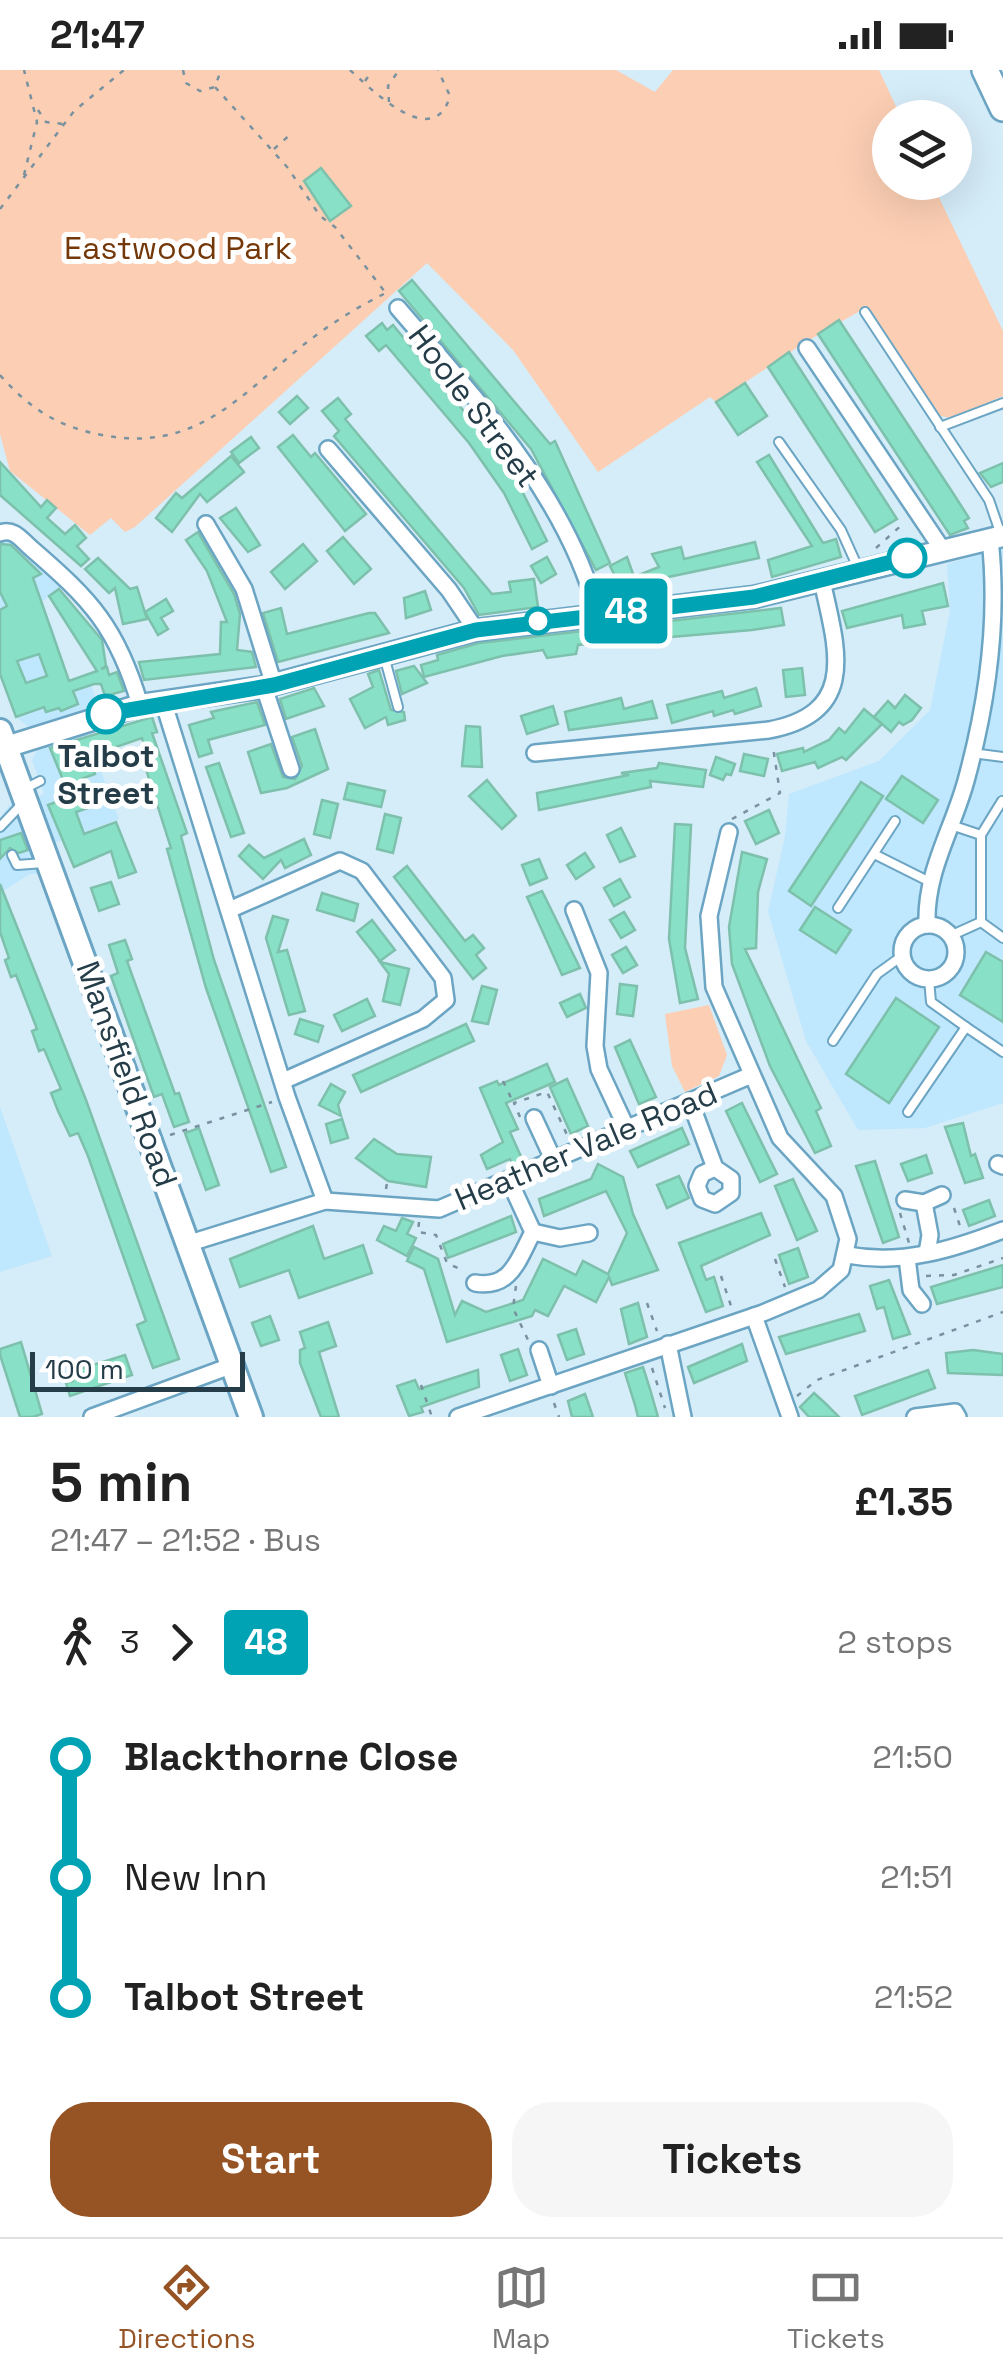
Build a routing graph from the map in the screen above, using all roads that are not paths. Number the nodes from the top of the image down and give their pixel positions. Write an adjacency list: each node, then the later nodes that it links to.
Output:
1 (985, 70): 2 (highway)
2 (1003, 108)
3 (398, 308): 16 (street, Hoole Street)
4 (866, 312): 7 (lane)
5 (807, 348): 13 (street)
6 (1003, 403): 7 (lane)
7 (940, 427): 12 (lane)
8 (779, 442): 14 (lane)
9 (328, 449): 17 (street)
10 (206, 524): 19 (street)
11 (0, 533): 21 (street)
12 (998, 537): 13 (street); 24 (street)
13 (942, 549): 14 (street)
14 (866, 568): 15 (street)
15 (822, 581): 16 (street); 25 (street)
16 (597, 613): 17 (street)
17 (476, 630): 18 (street)
18 (384, 656): 19 (street); 22 (lane)
19 (269, 686): 20 (street); 27 (street)
20 (163, 701): 21 (street); 41 (street)
21 (140, 705): 23 (street)
22 (398, 707)
23 (3, 739): 28 (main road, Mansfield Road)
24 (972, 753): 26 (lane); 31 (street)
25 (535, 754)
26 (1003, 757)
27 (291, 769)
28 (29, 790): 32 (lane); 38 (main road, Mansfield Road)
29 (1002, 800): 34 (lane)
30 (895, 821): 36 (lane)
31 (951, 825): 34 (lane); 39 (street)
32 (0, 827): 35 (lane)
33 (730, 832): 52 (street)
34 (981, 836): 43 (lane)
35 (4, 838)
36 (874, 854): 39 (lane); 40 (lane)
37 (12, 855): 38 (lane)
38 (49, 863): 68 (main road, Mansfield Road)
39 (930, 882): 44 (street)
40 (838, 908)
41 (229, 910): 53 (street); 53 (street)
42 (574, 910): 57 (street)
43 (980, 922): 45 (lane); 46 (lane)
44 (927, 925): 45 (street); 47 (street)
45 (950, 936): 48 (street)
46 (1003, 938)
47 (902, 956): 48 (street); 50 (lane)
48 (929, 978): 49 (lane)
49 (966, 1027): 51 (lane); 55 (lane)
50 (833, 1041)
51 (1003, 1052)
52 (749, 1076): 54 (street, Heather Vale Road); 70 (street)
53 (285, 1089): 64 (street)
54 (690, 1101): 57 (street, Heather Vale Road); 59 (street)
55 (908, 1112)
56 (534, 1118): 58 (street)
57 (626, 1127): 58 (street, Heather Vale Road)
58 (553, 1159): 60 (street, Heather Vale Road)
59 (715, 1168)
60 (509, 1180): 64 (street, Heather Vale Road); 66 (street)
61 (942, 1196): 63 (street)
62 (906, 1200): 63 (street)
63 (924, 1203): 69 (street)
64 (334, 1204): 68 (street, Heather Vale Road)
65 (1003, 1230): 69 (street)
66 (533, 1232): 67 (street); 72 (street)
67 (590, 1233)
68 (190, 1243): 77 (main road, Mansfield Road)
69 (926, 1253): 71 (street)
70 (847, 1255): 71 (street); 74 (street)
71 (906, 1258): 73 (street)
72 (475, 1282)
73 (922, 1304)
74 (754, 1316): 75 (street); 80 (street)
75 (659, 1348): 78 (street); 86 (street)
76 (539, 1350): 78 (street)
77 (233, 1365): 81 (street); 84 (main road, Mansfield Road)
78 (550, 1387): 85 (street)
79 (962, 1394): 82 (street)
80 (788, 1411)
81 (110, 1414): 83 (street)
82 (956, 1415): 87 (street)
83 (92, 1417)
84 (251, 1417)
85 (458, 1417)
86 (683, 1417)
87 (915, 1417)

